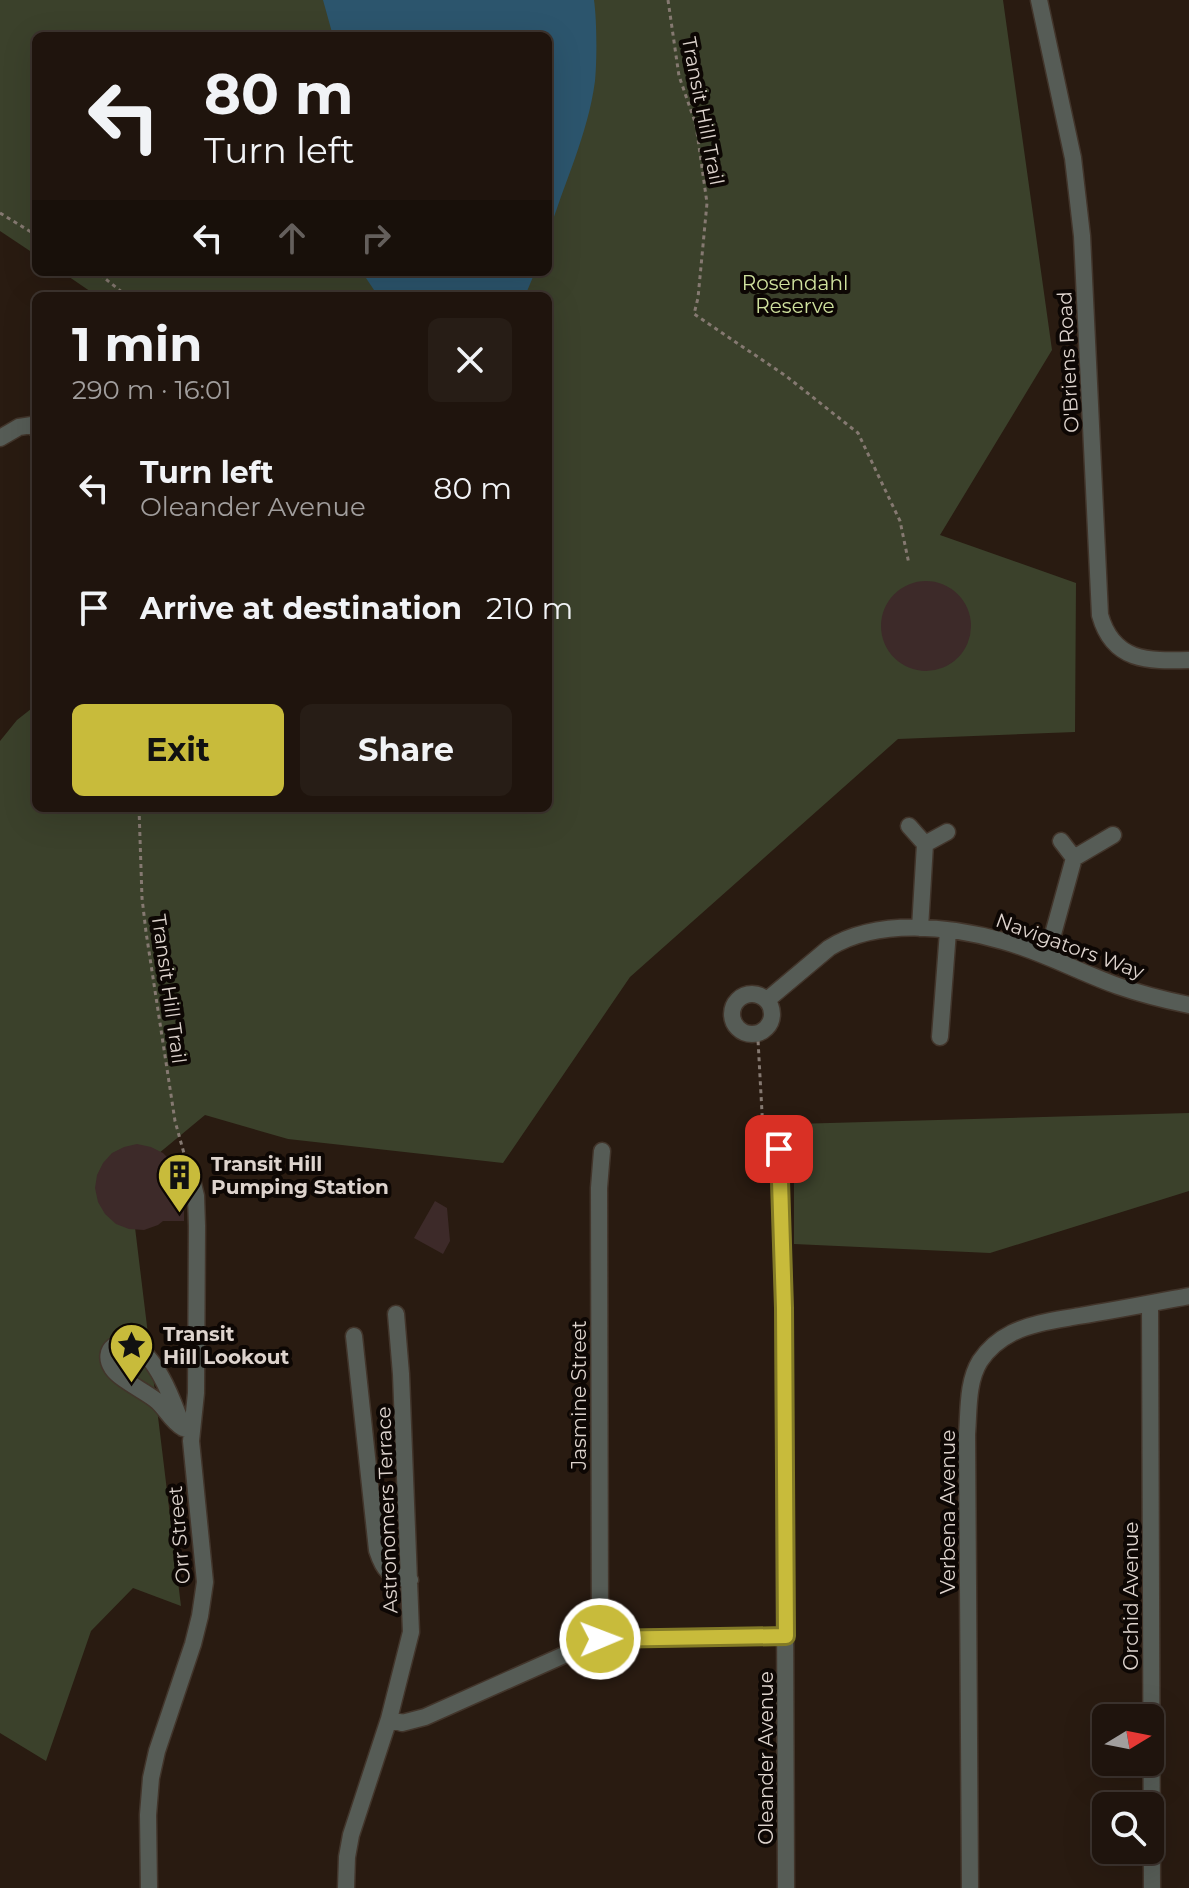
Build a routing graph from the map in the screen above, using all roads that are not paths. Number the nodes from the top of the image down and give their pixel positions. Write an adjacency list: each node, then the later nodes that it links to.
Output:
1 (1039, 0): 4 (street, O'Briens Road)
2 (32, 425): 3 (street)
3 (0, 438)
4 (1189, 660)
5 (909, 826): 9 (street)
6 (947, 832): 9 (street)
7 (1113, 835): 10 (street)
8 (1061, 841): 10 (street)
9 (925, 844): 11 (street)
10 (1074, 858): 13 (street)
11 (920, 928): 12 (street, Navigators Way); 14 (street, Navigators Way)
12 (948, 931): 13 (street, Navigators Way); 16 (street)
13 (1047, 956): 15 (street, Navigators Way)
14 (767, 1000): 14 (street)
15 (1189, 1005)
16 (940, 1037)
17 (779, 1149): 26 (street, Oleander Avenue)
18 (602, 1151): 27 (street, Jasmine Street)
19 (190, 1172): 24 (street, Orr Street)
20 (1189, 1296): 21 (street, Verbena Avenue)
21 (1150, 1304): 32 (street, Verbena Avenue); 33 (street, Orchid Avenue)
22 (396, 1314): 25 (street, Astronomers Terrace)
23 (354, 1336): 25 (street)
24 (188, 1429): 24 (street); 29 (street, Orr Street)
25 (410, 1580): 28 (street, Astronomers Terrace)
26 (786, 1636): 27 (street); 31 (street, Oleander Avenue)
27 (600, 1639): 28 (street)
28 (389, 1719): 30 (street, Astronomers Terrace)
29 (149, 1888)
30 (346, 1888)
31 (786, 1888)
32 (970, 1888)
33 (1152, 1888)

